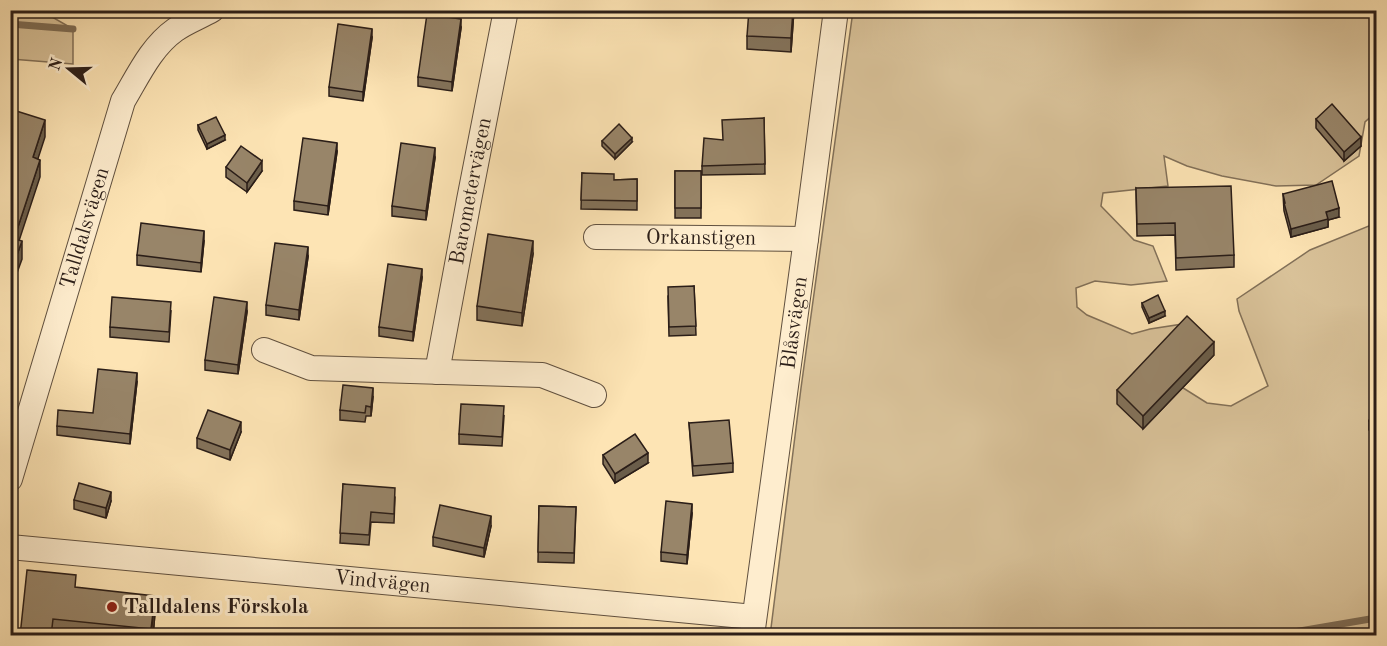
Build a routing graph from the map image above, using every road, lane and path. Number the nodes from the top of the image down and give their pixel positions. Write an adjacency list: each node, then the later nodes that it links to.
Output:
1 (212, 10): 9 (street, Talldalsvägen)
2 (506, 10): 7 (street, Barometervägen)
3 (836, 10): 5 (street, Blåsvägen)
4 (596, 237): 5 (street, Orkanstigen)
5 (807, 239): 11 (street, Blåsvägen)
6 (264, 350): 7 (street)
7 (437, 372): 8 (street)
8 (594, 395)
9 (10, 479)
10 (10, 547): 11 (street, Vindvägen)
11 (753, 626)

